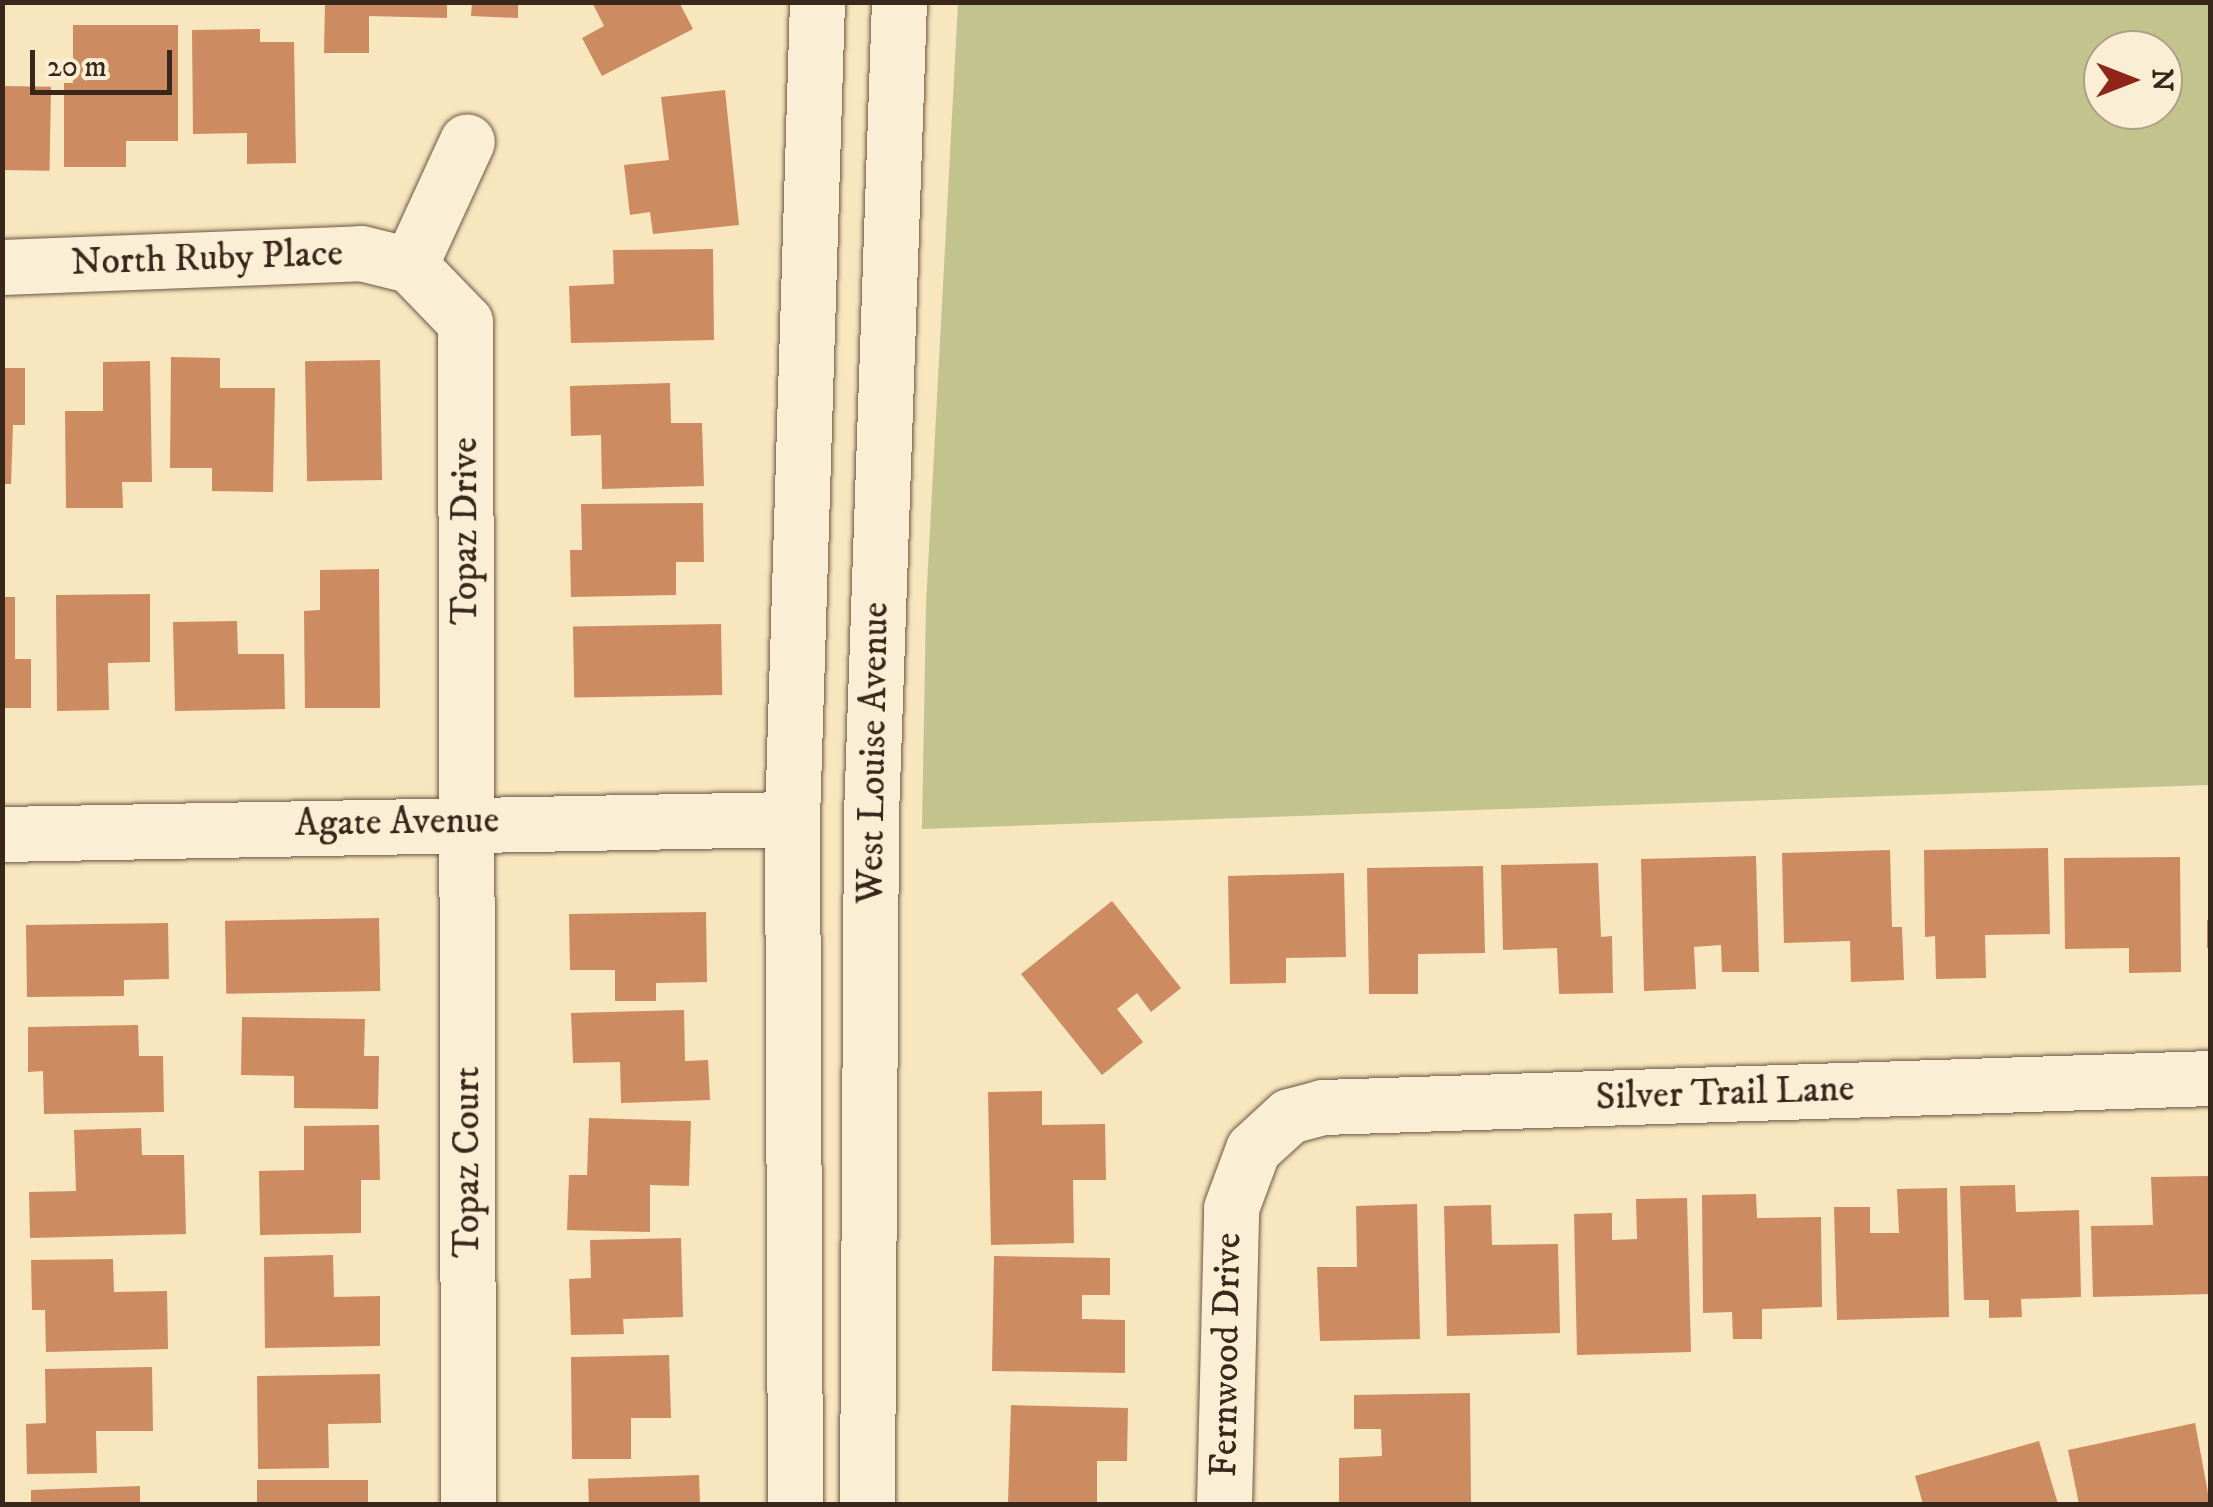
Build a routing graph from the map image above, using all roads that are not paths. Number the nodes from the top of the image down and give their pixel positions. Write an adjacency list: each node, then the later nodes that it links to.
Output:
1 (817, 2): 6 (street, West Louise Avenue)
2 (899, 2): 13 (street, West Louise Avenue)
3 (467, 141): 4 (street)
4 (410, 265): 5 (street, North Ruby Place); 7 (street, Topaz Drive)
5 (2, 268)
6 (792, 819): 7 (street, Agate Avenue); 12 (street, West Louise Avenue)
7 (468, 820): 8 (street, Agate Avenue); 11 (street, Topaz Court)
8 (2, 834)
9 (2210, 1078): 10 (street, Silver Trail Lane)
10 (1252, 1149): 14 (street, Fernwood Drive)
11 (468, 1504)
12 (795, 1504)
13 (868, 1504)
14 (1224, 1504)

